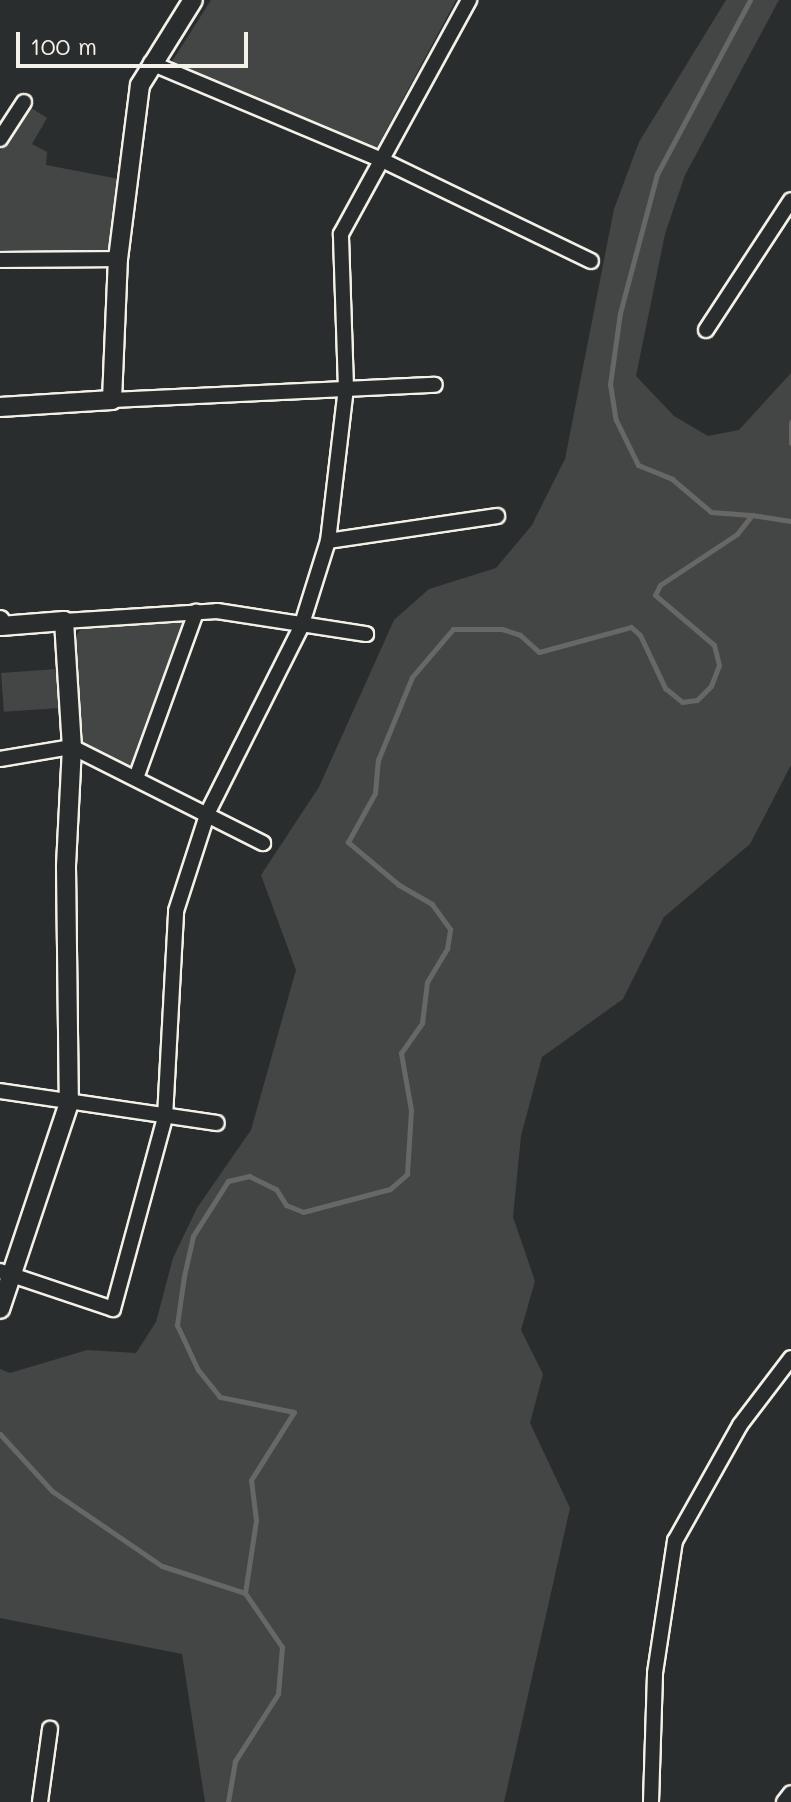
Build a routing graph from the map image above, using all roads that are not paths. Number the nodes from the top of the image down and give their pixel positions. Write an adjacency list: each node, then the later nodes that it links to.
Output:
1 (193, 0): 3 (street)
2 (469, 0): 6 (street)
3 (151, 63): 6 (street); 8 (street)
4 (24, 102): 5 (street)
5 (0, 139)
6 (382, 160): 10 (street); 13 (street)
7 (791, 200): 11 (street)
8 (118, 259): 9 (street); 14 (street)
9 (0, 260)
10 (591, 261)
11 (706, 330)
12 (435, 385): 13 (street)
13 (346, 388): 14 (street); 17 (street)
14 (112, 400): 15 (street)
15 (0, 407)
16 (497, 516): 17 (street)
17 (328, 541): 21 (street)
18 (196, 612): 19 (street); 21 (street); 25 (street)
19 (64, 621): 20 (street); 23 (street)
20 (0, 624)
21 (301, 627): 22 (street); 26 (street)
22 (366, 634)
23 (72, 747): 24 (street); 25 (street); 29 (street)
24 (0, 759)
25 (136, 778): 26 (street)
26 (208, 812): 27 (street); 30 (street)
27 (263, 843)
28 (0, 1091): 29 (street)
29 (69, 1103): 30 (street); 32 (street)
30 (165, 1117): 31 (street); 32 (street)
31 (217, 1123)
32 (6, 1274): 33 (street)
33 (0, 1309)
34 (791, 1360): 38 (street)
35 (50, 1729): 37 (street)
36 (791, 1793): 39 (street)
37 (40, 1802)
38 (651, 1802)
39 (784, 1802)

